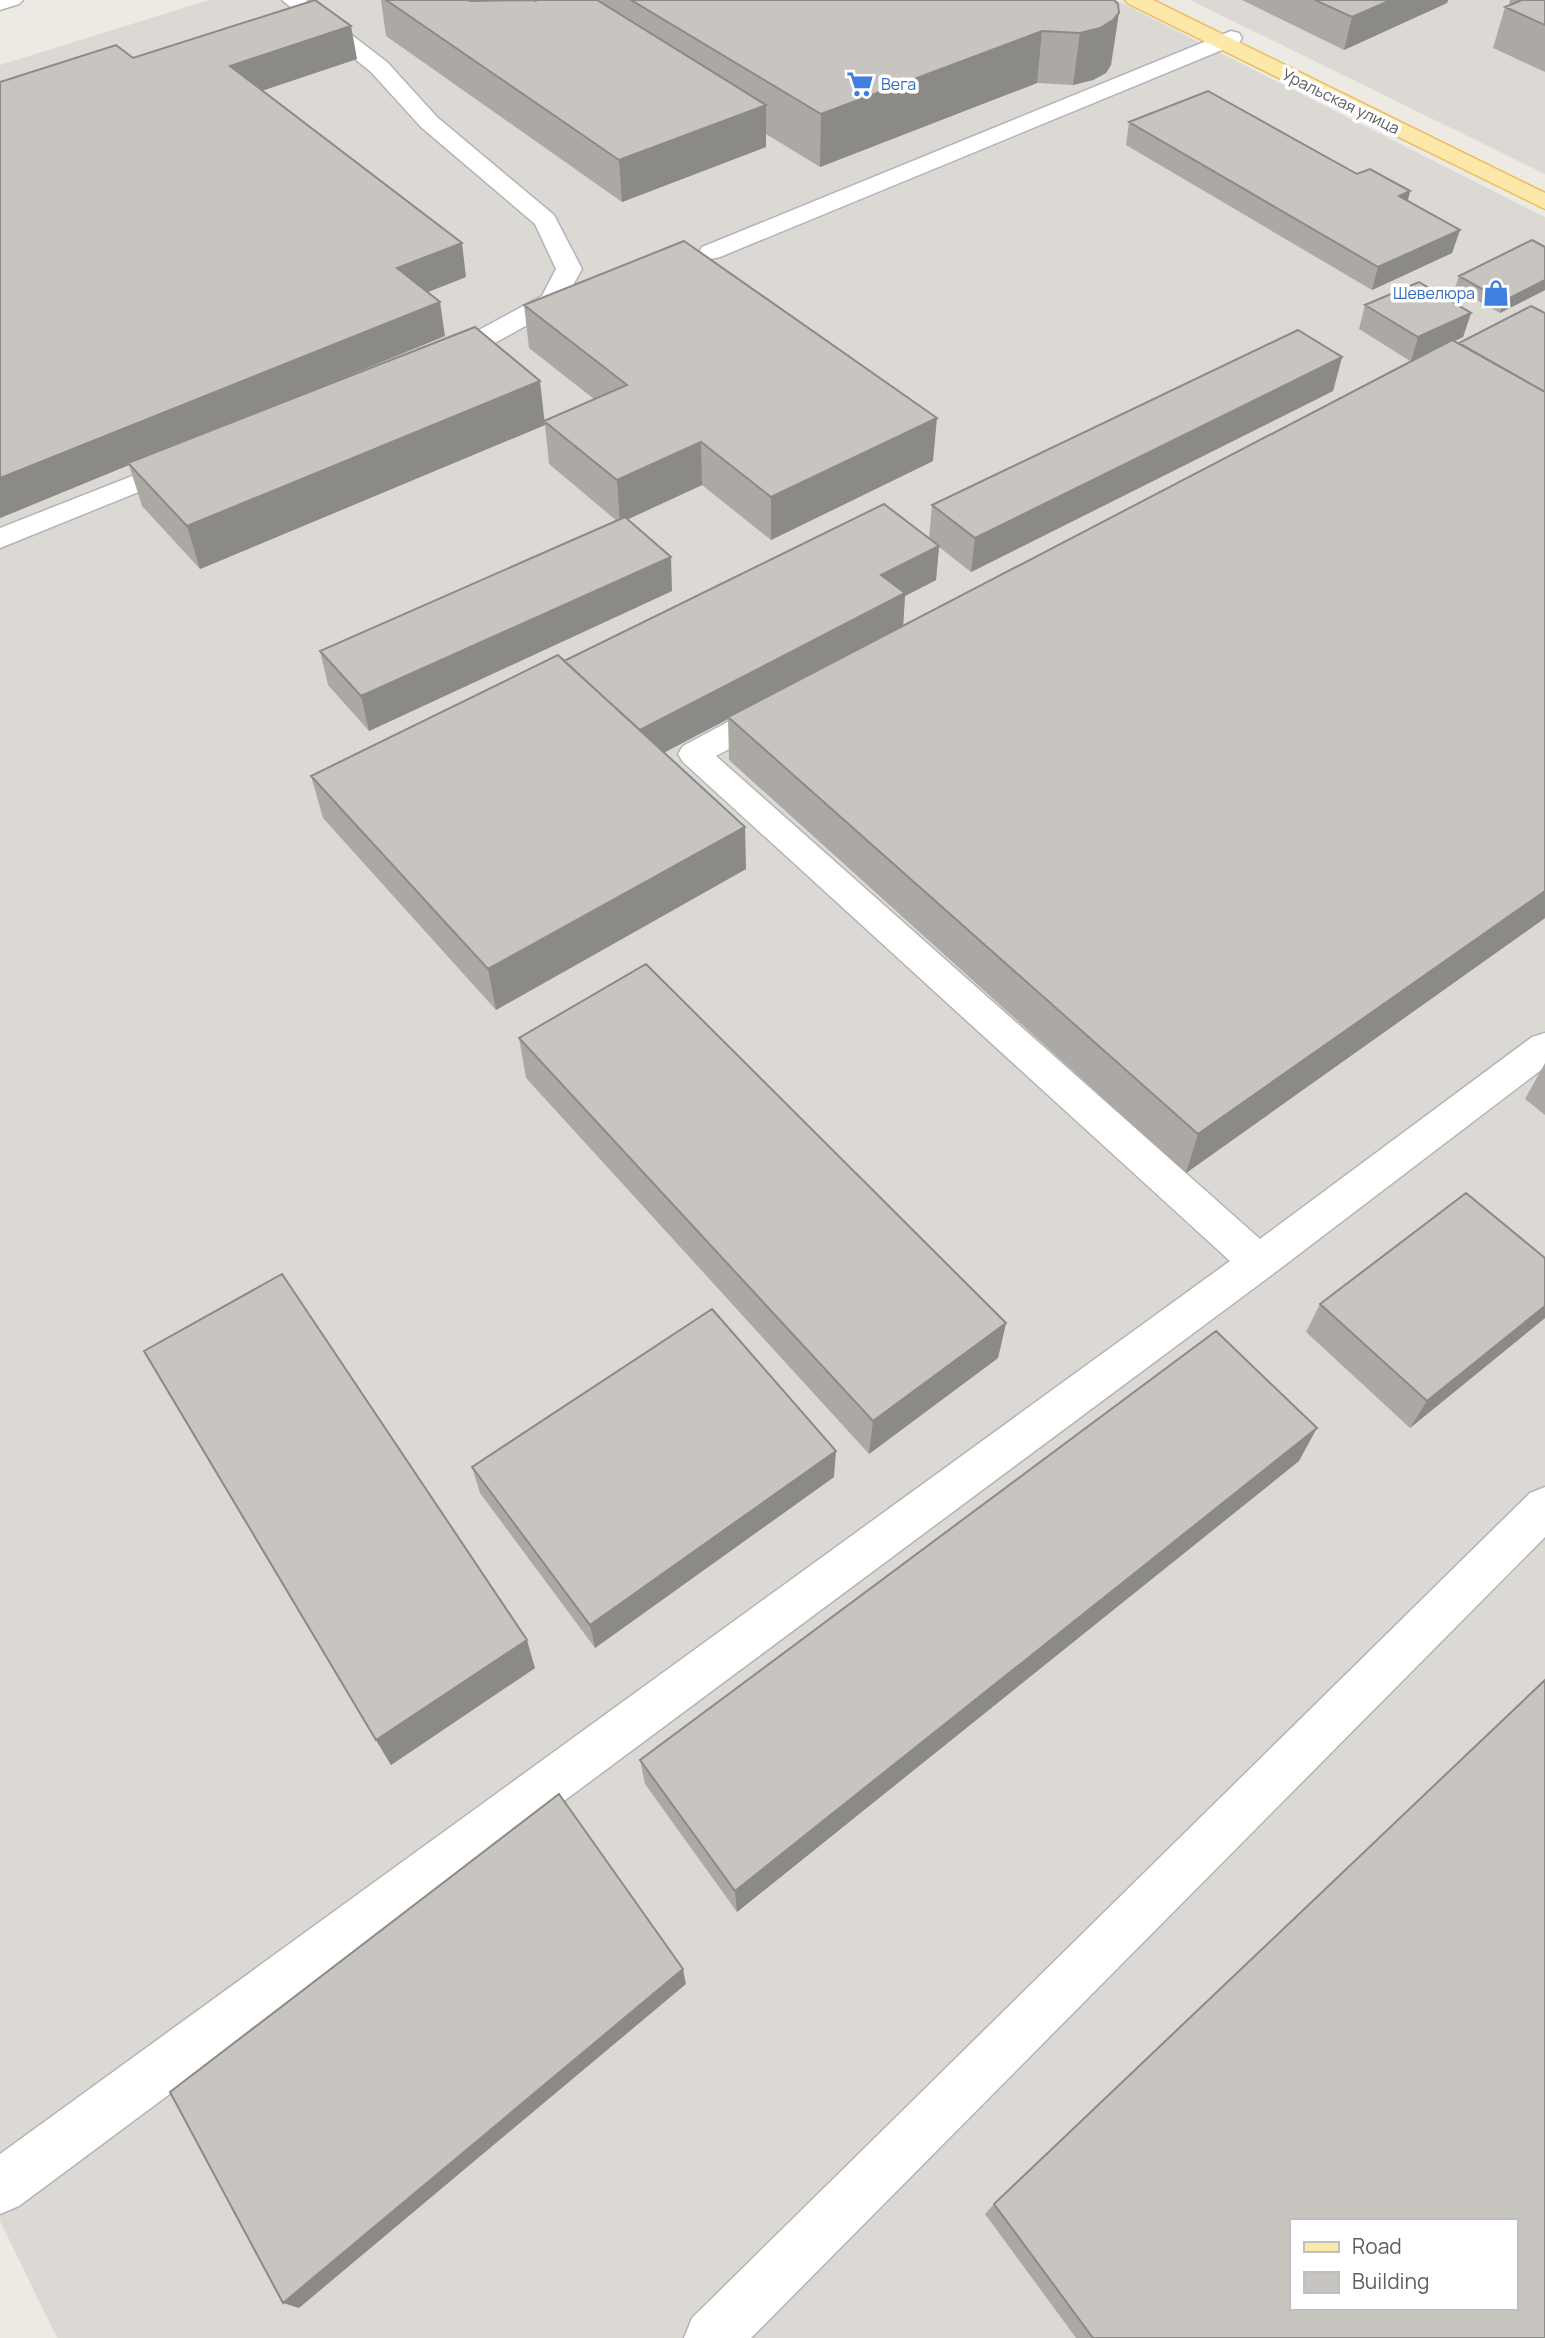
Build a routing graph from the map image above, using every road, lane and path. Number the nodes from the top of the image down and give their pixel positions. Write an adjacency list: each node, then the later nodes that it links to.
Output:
1 (12, 0): 5 (street)
2 (293, 0): 10 (street)
3 (1136, 0): 6 (main road, Уральская улица)
4 (1154, 0): 6 (main road)
5 (0, 4)
6 (1226, 40): 7 (main road); 8 (main road, Уральская улица); 9 (street)
7 (1545, 193)
8 (1545, 202)
9 (711, 252)
10 (411, 370)
11 (206, 454): 12 (street)
12 (0, 539)
13 (793, 702): 15 (street)
14 (1545, 1047): 15 (street)
15 (1259, 1262): 17 (street)
16 (1545, 1507): 18 (street)
17 (0, 2187)
18 (712, 2338)

